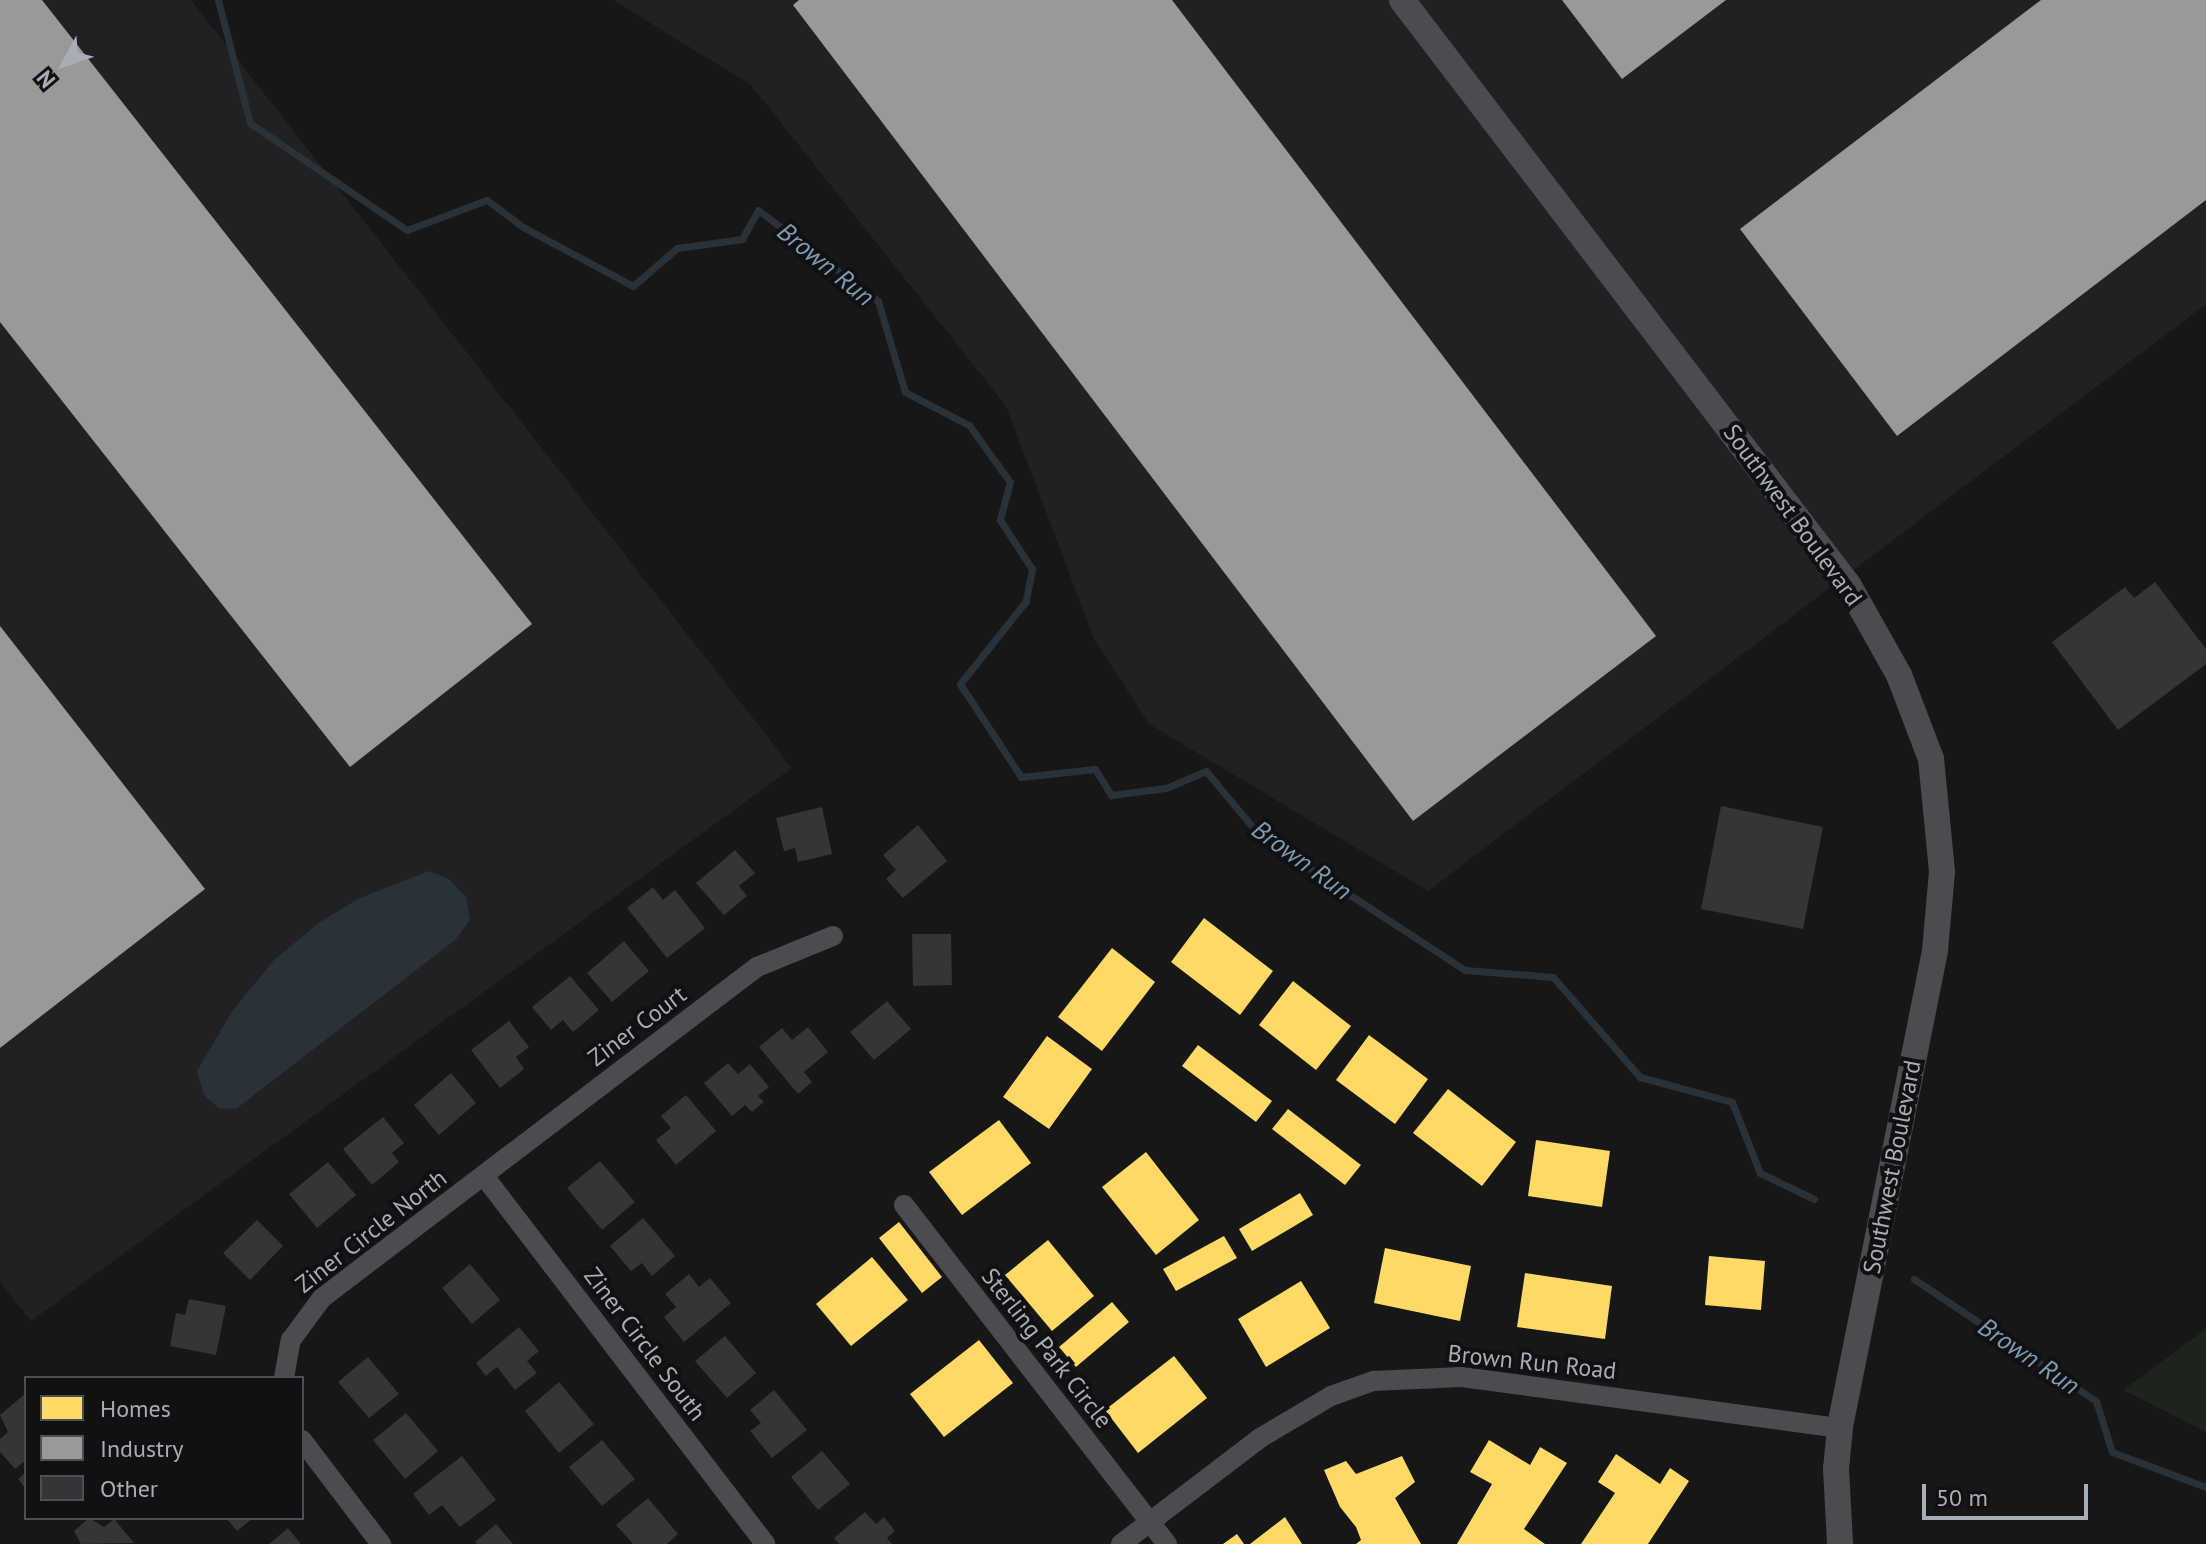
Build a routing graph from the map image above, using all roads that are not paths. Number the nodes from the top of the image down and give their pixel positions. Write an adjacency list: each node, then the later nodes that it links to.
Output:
1 (1402, 0): 6 (street, Southwest Boulevard)
2 (833, 936): 3 (street, Ziner Court)
3 (484, 1176): 5 (street, Ziner Circle North); 10 (street, Ziner Circle South)
4 (904, 1205): 8 (street, Sterling Park Circle)
5 (284, 1376)
6 (1840, 1428): 8 (street, Brown Run Road); 13 (street, Southwest Boulevard)
7 (304, 1443): 9 (street)
8 (1150, 1522): 11 (street, Brown Run Road); 12 (street, Sterling Park Circle)
9 (381, 1544)
10 (765, 1544)
11 (1121, 1544)
12 (1167, 1544)
13 (1840, 1544)

